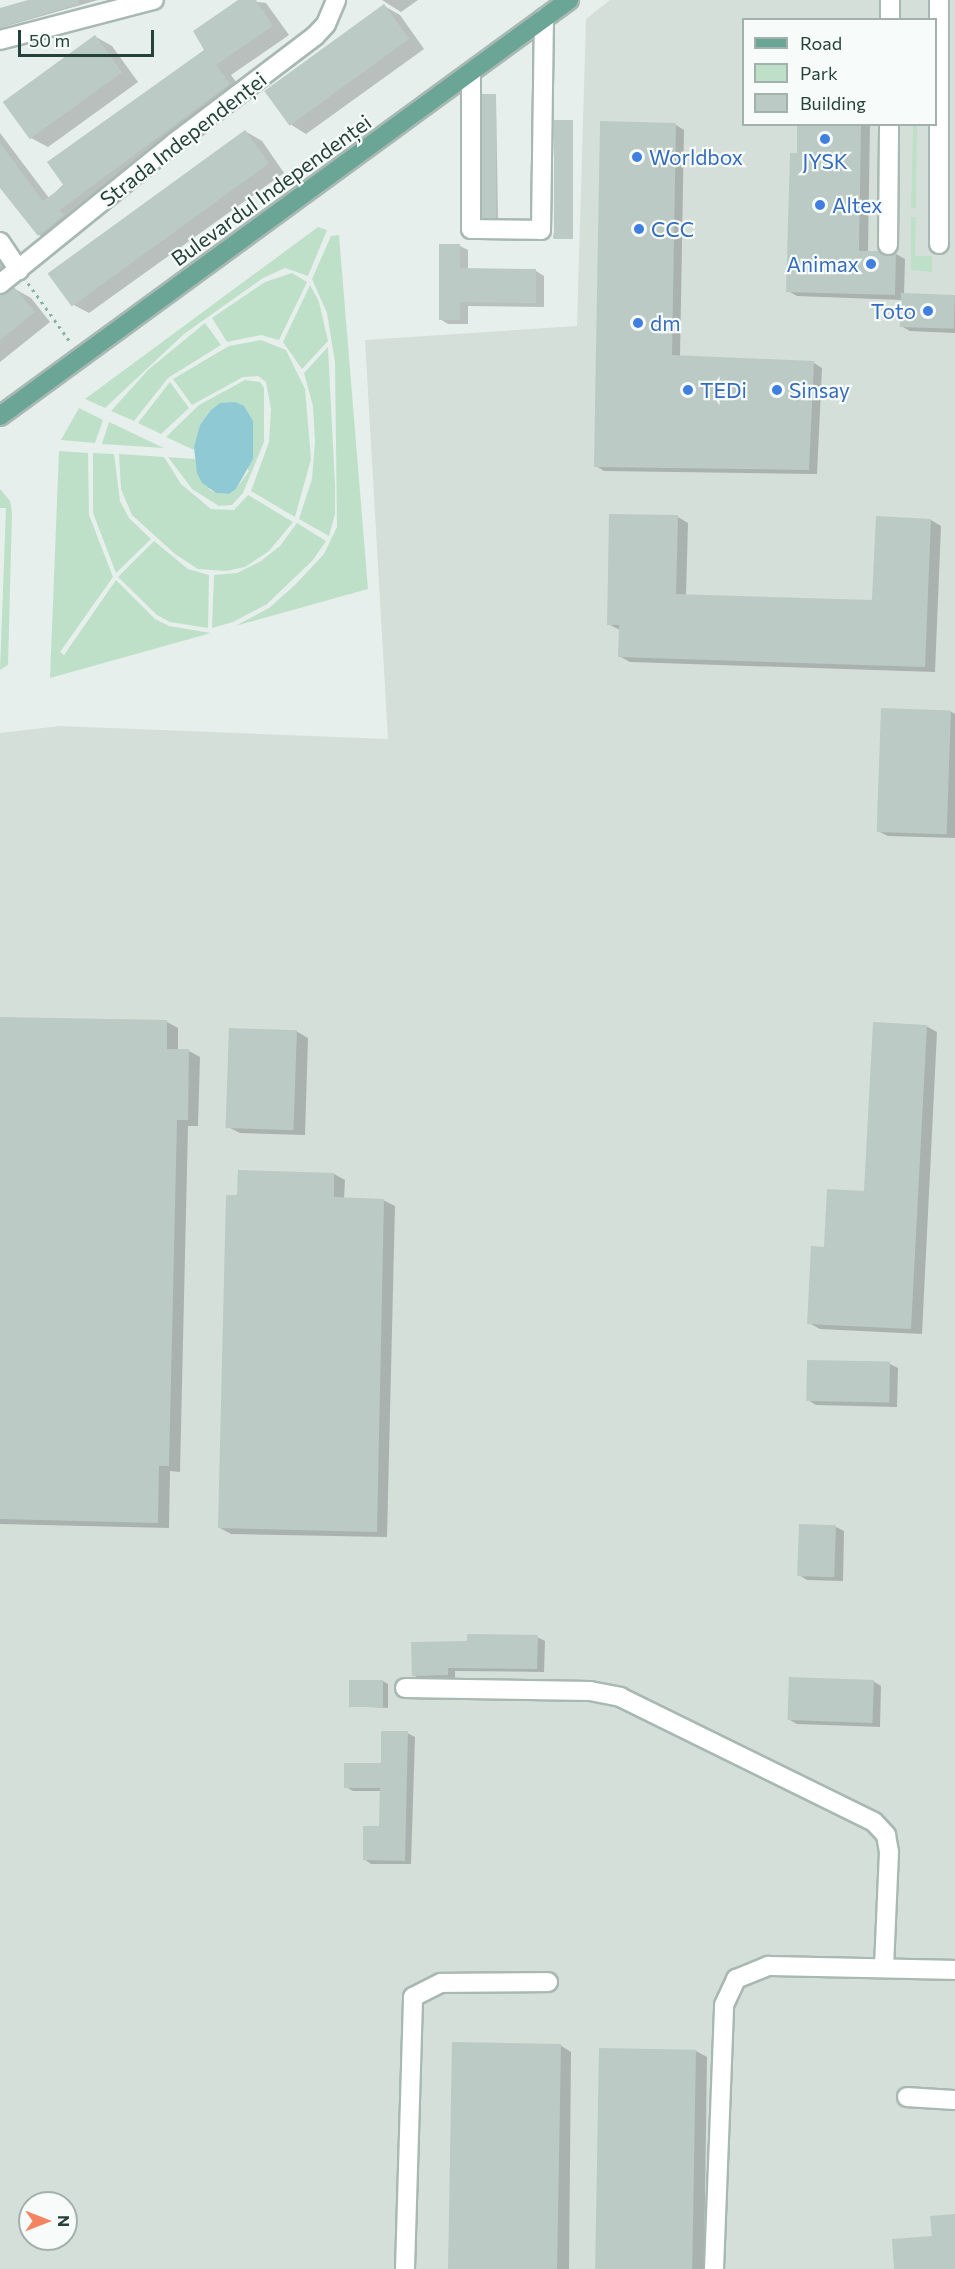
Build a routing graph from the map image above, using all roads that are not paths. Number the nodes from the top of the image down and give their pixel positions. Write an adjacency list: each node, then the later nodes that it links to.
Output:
1 (154, 0): 8 (street)
2 (336, 0): 15 (street, Strada Independenței)
3 (569, 0): 6 (main road, Bulevardul Independenței)
4 (890, 0): 7 (street)
5 (939, 0): 11 (street)
6 (544, 18): 9 (main road, Bulevardul Independenței); 9 (street)
7 (890, 18)
8 (0, 40)
9 (471, 73): 17 (main road, Bulevardul Independenței)
10 (889, 126): 14 (street)
11 (947, 207): 13 (street)
12 (0, 242): 15 (street)
13 (939, 244)
14 (888, 245)
15 (19, 270): 16 (street, Strada Independenței)
16 (0, 284)
17 (0, 416)
18 (405, 1688): 19 (street)
19 (884, 1968): 20 (street); 25 (street)
20 (955, 1970)
21 (548, 1982): 24 (street)
22 (907, 2097): 23 (street)
23 (955, 2100)
24 (405, 2269)
25 (714, 2269)

